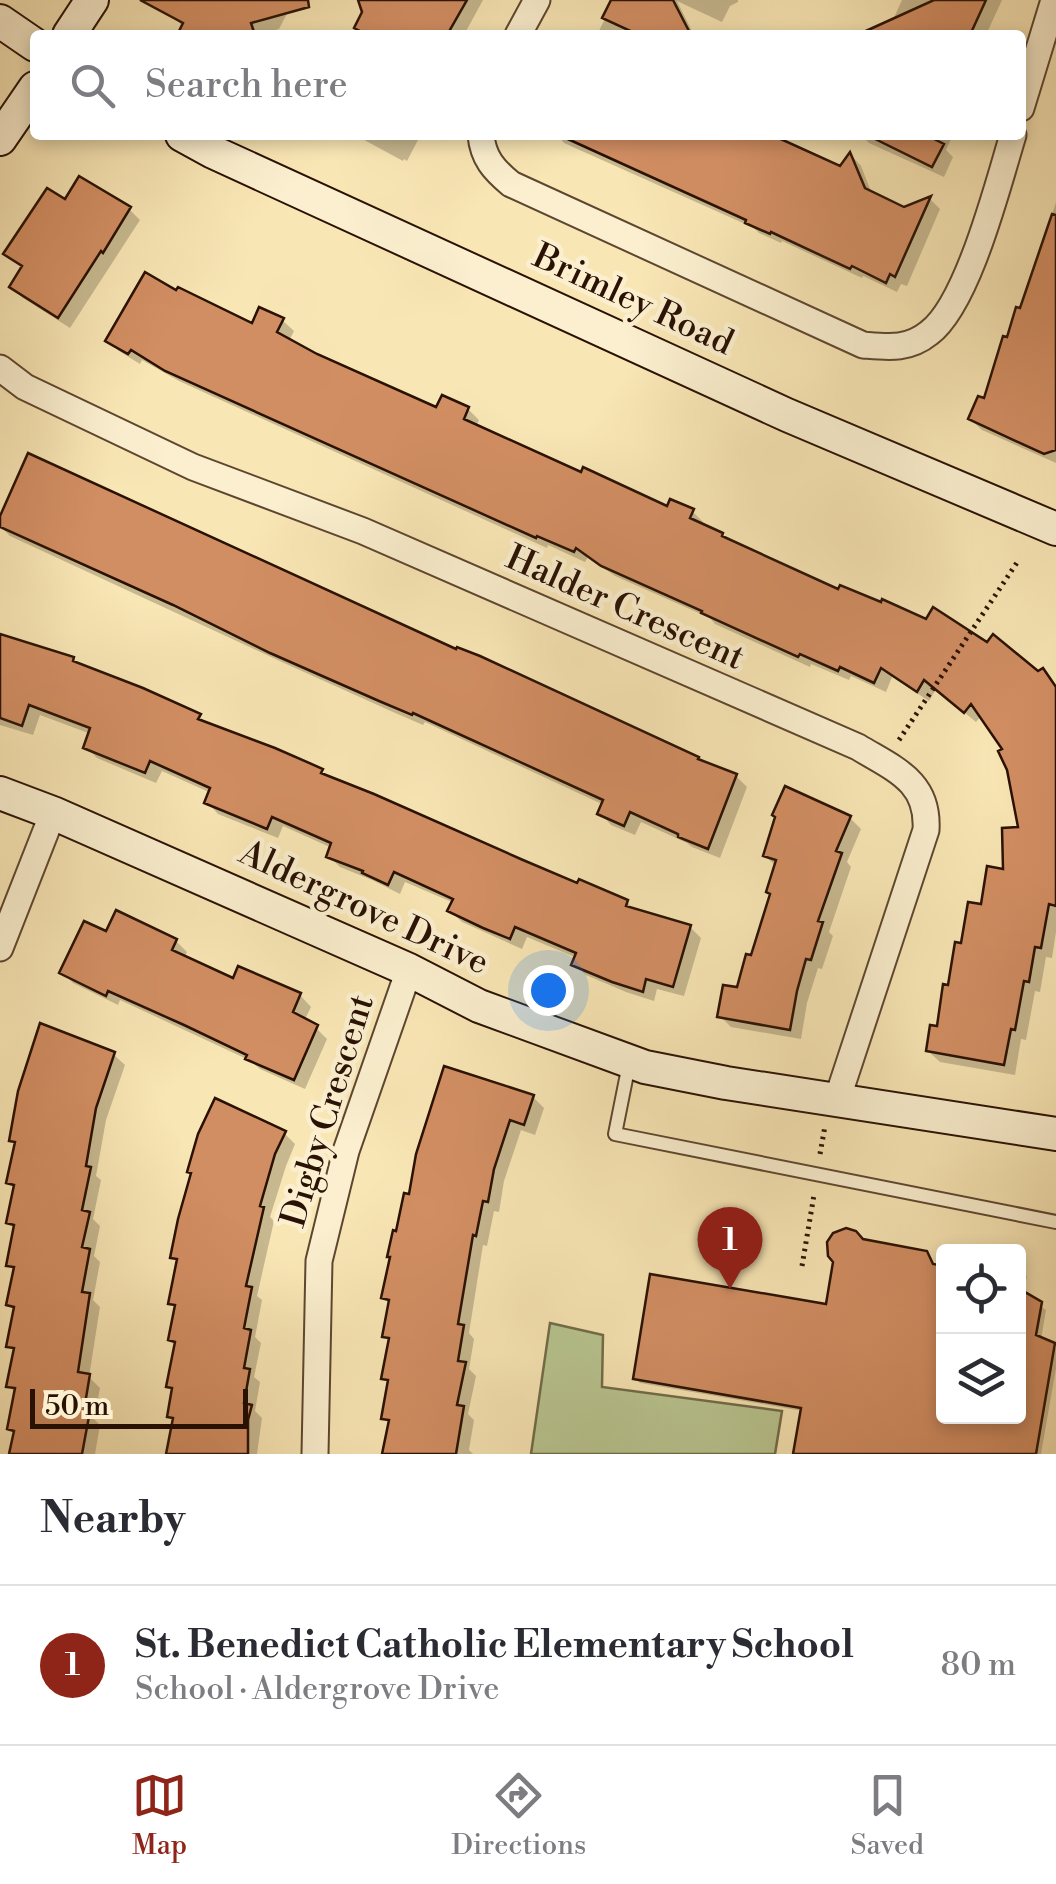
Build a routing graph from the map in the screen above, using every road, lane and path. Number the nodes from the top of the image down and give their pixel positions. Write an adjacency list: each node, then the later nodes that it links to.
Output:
1 (92, 0): 5 (street)
2 (536, 0): 6 (street)
3 (1054, 0): 8 (street)
4 (0, 21): 7 (street)
5 (72, 30)
6 (521, 30)
7 (30, 41)
8 (1026, 92)
9 (30, 95): 10 (street)
10 (0, 139)
11 (191, 140): 15 (street, Brimley Road)
12 (481, 140): 13 (street)
13 (1011, 140)
14 (0, 368): 17 (street, Halder Crescent)
15 (1056, 528)
16 (1018, 561): 17 (path)
17 (884, 763): 23 (street, Halder Crescent)
18 (0, 793): 19 (street, Aldergrove Drive)
19 (54, 812): 20 (street); 21 (street, Aldergrove Drive)
20 (0, 948)
21 (409, 970): 22 (street, Aldergrove Drive); 26 (street, Digby Crescent)
22 (630, 1062): 23 (street, Aldergrove Drive); 25 (lane)
23 (838, 1100): 24 (street, Aldergrove Drive)
24 (1056, 1134)
25 (1056, 1222)
26 (315, 1454)

